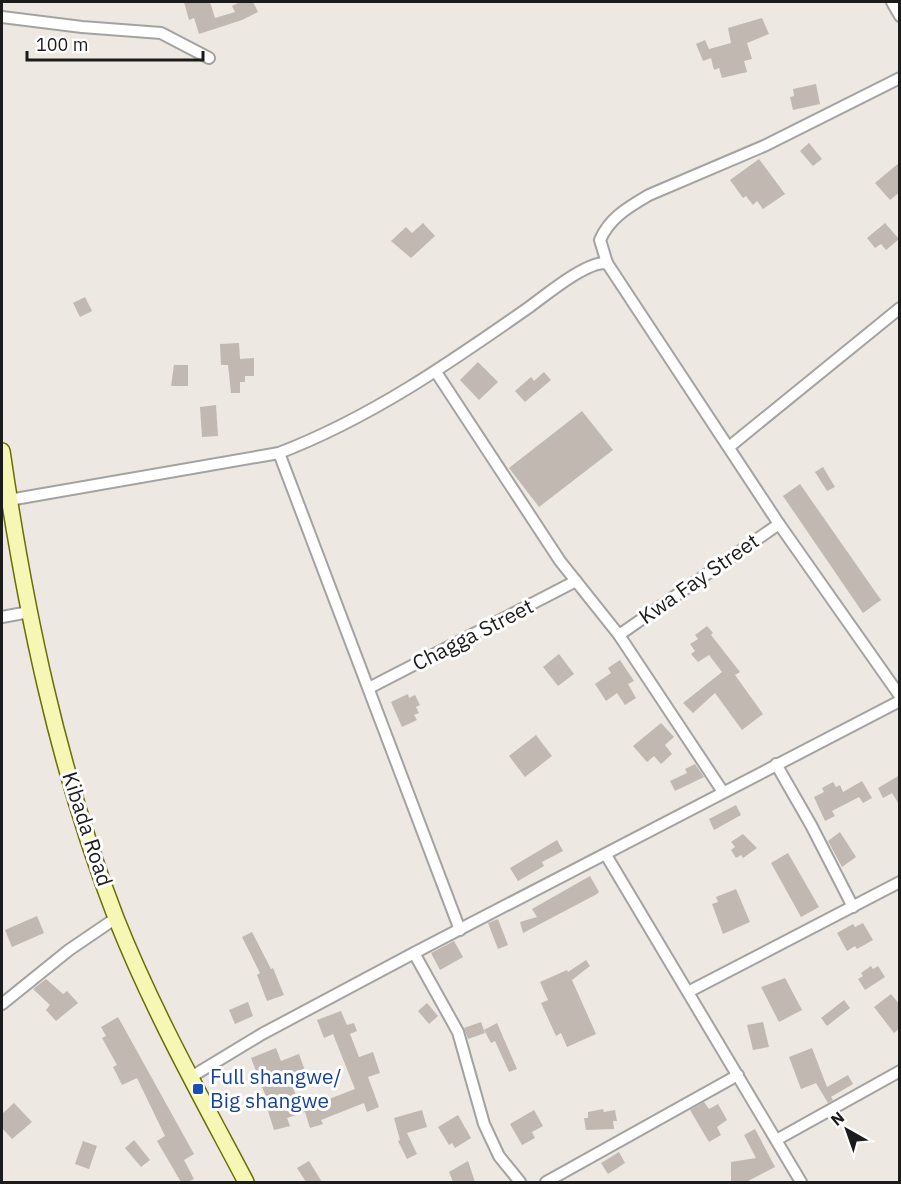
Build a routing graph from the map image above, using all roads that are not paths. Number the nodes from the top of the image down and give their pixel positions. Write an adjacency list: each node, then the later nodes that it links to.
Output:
1 (892, 2): 2 (street)
2 (900, 16)
3 (2, 17): 4 (street)
4 (209, 58)
5 (900, 78): 6 (street)
6 (607, 263): 8 (street); 9 (street)
7 (900, 308): 9 (street)
8 (436, 372): 11 (street); 15 (street)
9 (729, 447): 14 (street)
10 (2, 451): 12 (main road, Kibada Road)
11 (279, 453): 13 (street); 19 (street)
12 (3, 475): 13 (main road, Kibada Road)
13 (9, 500): 16 (main road, Kibada Road)
14 (779, 524): 18 (street, Kwa Fay Street); 20 (street)
15 (576, 581): 18 (street); 19 (street, Chagga Street)
16 (29, 612): 17 (street); 27 (main road, Kibada Road)
17 (2, 617)
18 (619, 635): 23 (street)
19 (369, 688): 28 (street)
20 (900, 696)
21 (900, 701): 22 (street)
22 (776, 764): 23 (street); 26 (street)
23 (723, 792): 24 (street)
24 (606, 855): 28 (street); 30 (street)
25 (899, 884): 26 (street)
26 (853, 907): 30 (street)
27 (116, 918): 31 (street); 34 (main road, Kibada Road)
28 (460, 930): 29 (street)
29 (414, 953): 34 (street); 37 (street)
30 (688, 992): 33 (street)
31 (2, 1004)
32 (900, 1071): 35 (street)
33 (738, 1075): 35 (street); 38 (street)
34 (191, 1077): 36 (main road, Kibada Road)
35 (778, 1139): 39 (street)
36 (246, 1182)
37 (520, 1182)
38 (546, 1182)
39 (801, 1182)

